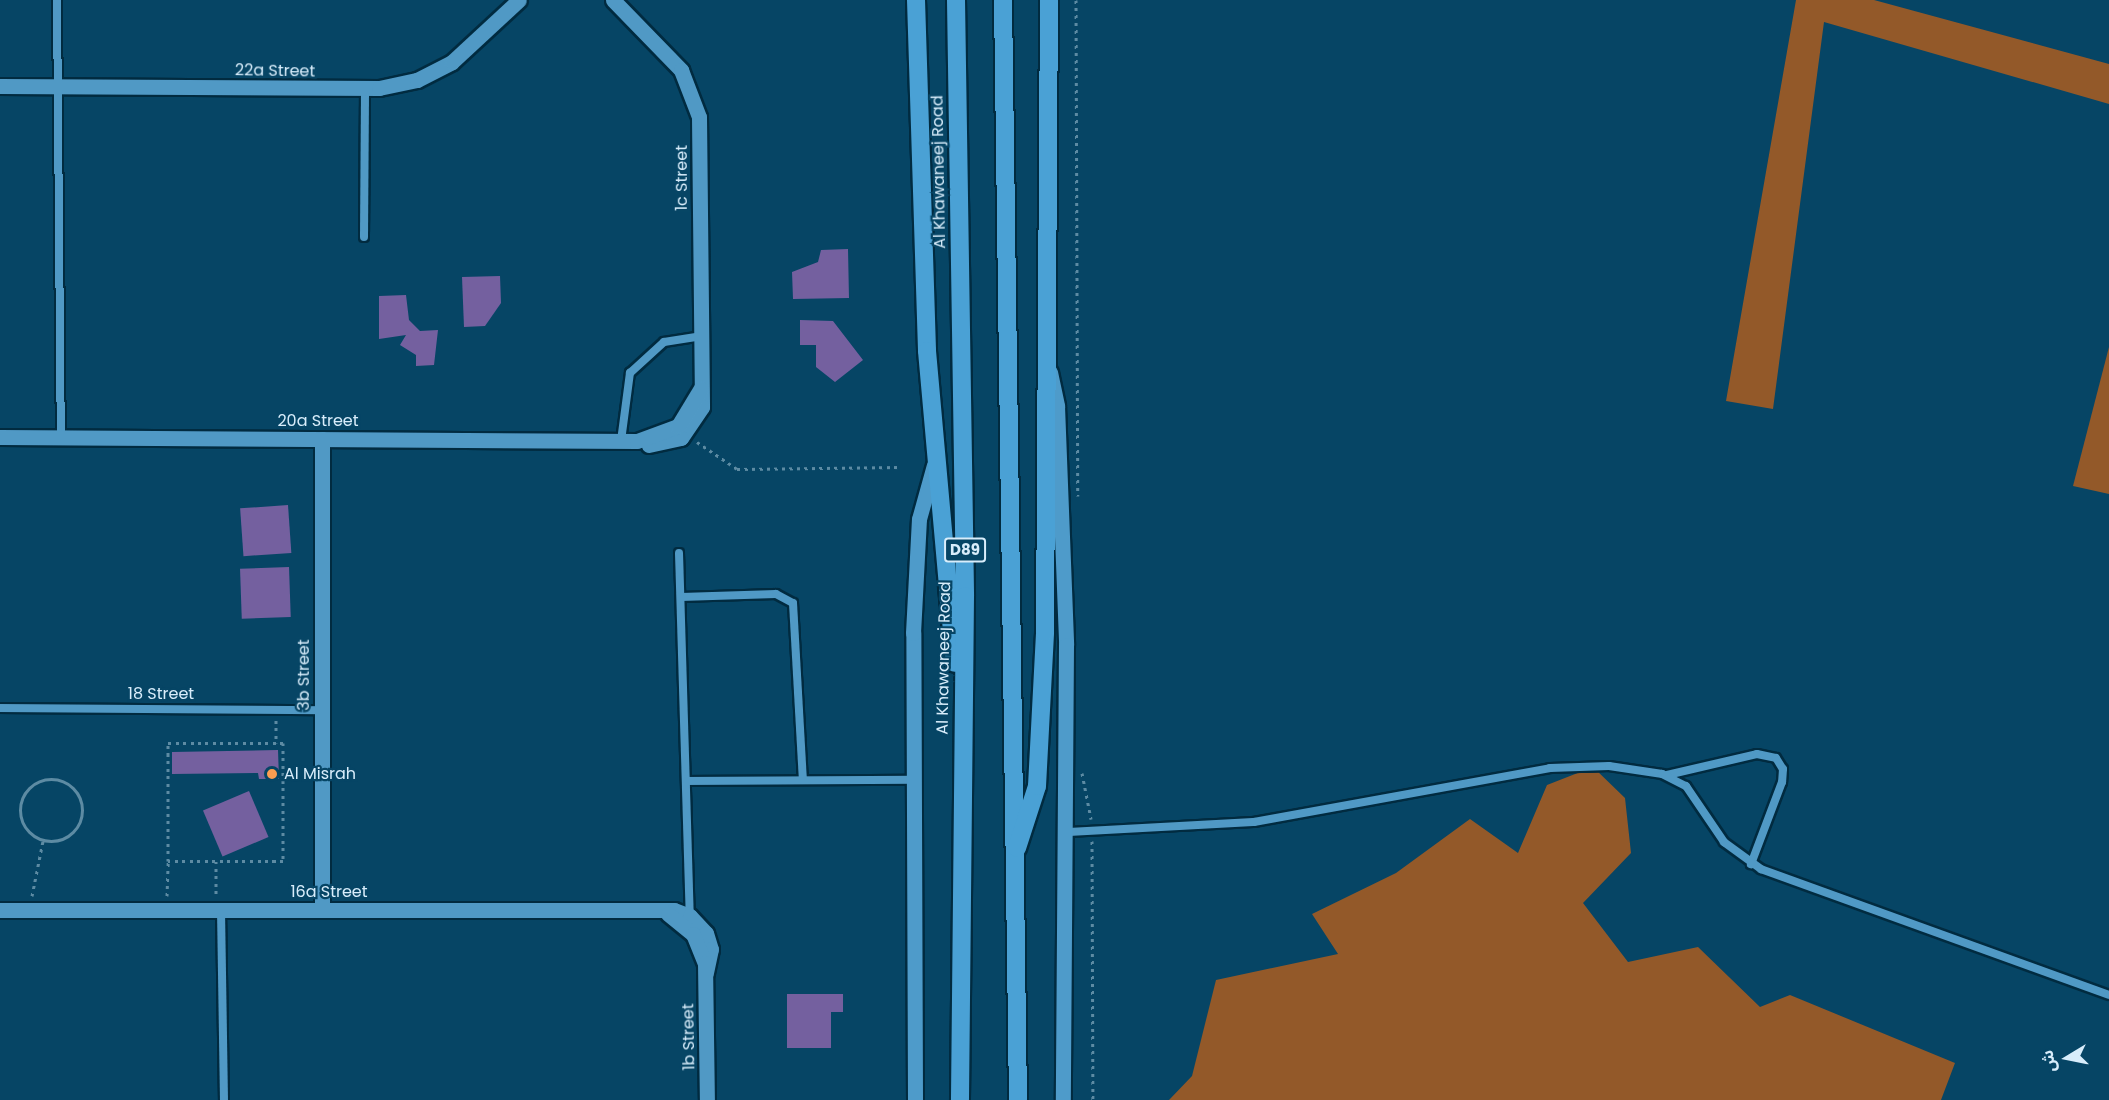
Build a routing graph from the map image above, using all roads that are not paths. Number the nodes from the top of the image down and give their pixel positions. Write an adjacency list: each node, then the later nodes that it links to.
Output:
1 (57, 0): 9 (lane)
2 (519, 0): 10 (street, 22a Street)
3 (613, 0): 12 (street, 1c Street)
4 (916, 0): 19 (highway)
5 (956, 0): 24 (highway, Al Khawaneej Road / D89)
6 (1003, 0): 30 (highway, D89)
7 (1049, 0): 13 (highway)
8 (0, 86): 9 (street, 22a Street)
9 (58, 87): 10 (street, 22a Street); 16 (lane)
10 (366, 89): 11 (lane)
11 (364, 237)
12 (701, 336): 14 (street, 1c Street); 18 (lane)
13 (1048, 366): 29 (street); 30 (highway)
14 (682, 429): 18 (street, 20a Street)
15 (0, 437): 16 (street, 20a Street)
16 (61, 437): 17 (street, 20a Street)
17 (322, 439): 18 (street, 20a Street); 23 (street, 3b Street)
18 (629, 441)
19 (934, 465): 24 (highway); 27 (street)
20 (679, 553): 21 (lane)
21 (681, 597): 26 (lane); 28 (lane)
22 (0, 708): 23 (lane, 18 Street)
23 (322, 710): 34 (street, 3b Street)
24 (963, 715): 40 (highway, Al Khawaneej Road / D89)
25 (1667, 775): 29 (lane); 31 (lane); 31 (lane)
26 (803, 780): 27 (lane); 28 (lane)
27 (912, 780): 39 (street)
28 (686, 781): 35 (lane)
29 (1068, 832): 42 (street)
30 (1015, 853): 41 (highway, D89)
31 (1750, 864): 36 (lane)
32 (0, 910): 33 (street, 16a Street)
33 (219, 910): 34 (street, 16a Street); 37 (lane)
34 (322, 910): 35 (street, 16a Street)
35 (695, 925): 38 (street, 1b Street)
36 (2109, 995)
37 (224, 1100)
38 (707, 1100)
39 (915, 1100)
40 (960, 1100)
41 (1018, 1100)
42 (1063, 1100)

